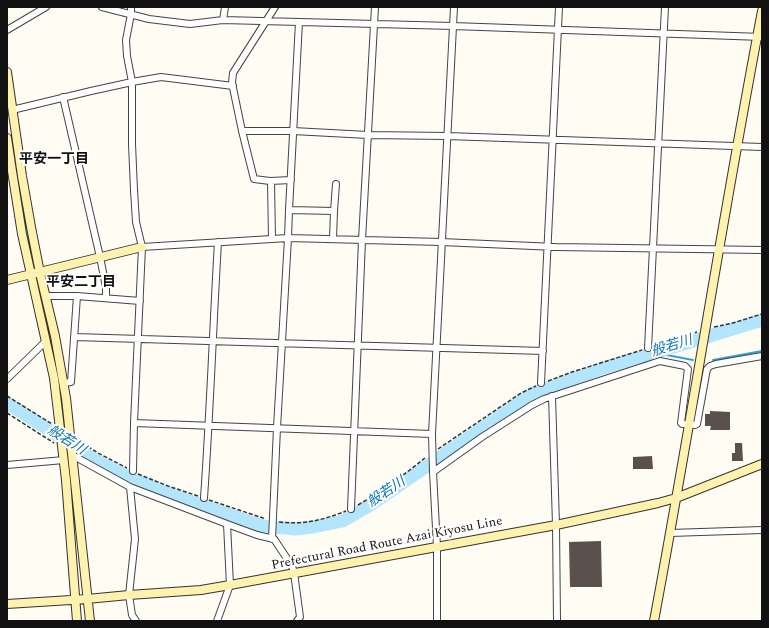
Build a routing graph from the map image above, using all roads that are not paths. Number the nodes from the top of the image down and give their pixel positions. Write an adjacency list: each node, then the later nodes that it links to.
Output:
1 (46, 7): 17 (street)
2 (102, 7): 11 (street)
3 (131, 7): 11 (street)
4 (225, 7): 12 (street)
5 (275, 7): 13 (street)
6 (375, 7): 15 (street)
7 (454, 7): 16 (street)
8 (559, 7): 18 (street)
9 (665, 7): 19 (street)
10 (762, 11): 20 (street)
11 (131, 14): 12 (street); 22 (street)
12 (223, 20): 13 (street)
13 (265, 21): 14 (street); 23 (street)
14 (299, 22): 15 (street); 27 (street)
15 (374, 24): 16 (street); 28 (street)
16 (453, 26): 18 (street); 29 (street)
17 (7, 30)
18 (558, 31): 19 (street); 31 (street)
19 (664, 34): 20 (street); 32 (street)
20 (760, 37): 33 (street)
21 (7, 72): 25 (street)
22 (132, 82): 23 (street); 24 (street); 46 (street)
23 (233, 86): 26 (street)
24 (63, 98): 25 (street); 51 (street)
25 (12, 110): 52 (street)
26 (242, 131): 27 (street); 36 (street)
27 (293, 131): 28 (street); 35 (street)
28 (368, 135): 29 (street); 43 (street)
29 (447, 136): 31 (street); 45 (street)
30 (7, 138): 53 (street)
31 (552, 140): 32 (street); 47 (street)
32 (659, 143): 33 (street); 48 (street)
33 (737, 147): 34 (street); 49 (street)
34 (762, 147)
35 (291, 180): 36 (street); 38 (street)
36 (272, 181): 41 (street)
37 (336, 184): 39 (street)
38 (289, 210): 39 (street); 40 (street)
39 (334, 210): 42 (street)
40 (288, 238): 41 (street); 42 (street); 63 (street)
41 (272, 239): 44 (street)
42 (333, 239): 43 (street)
43 (362, 240): 45 (street); 64 (street)
44 (218, 242): 46 (street); 62 (street)
45 (441, 242): 47 (street); 65 (street)
46 (142, 247): 51 (street); 58 (street)
47 (548, 247): 48 (street); 67 (street)
48 (653, 249): 49 (street); 66 (street)
49 (719, 249): 50 (street); 74 (street)
50 (762, 250)
51 (100, 257): 52 (street); 57 (street)
52 (40, 273): 53 (street); 55 (street)
53 (31, 275): 54 (street); 61 (street)
54 (7, 280)
55 (45, 296): 56 (street); 70 (street)
56 (77, 296): 57 (street); 59 (street)
57 (106, 298): 58 (street)
58 (140, 301): 60 (street)
59 (74, 337): 60 (street); 70 (street)
60 (138, 339): 62 (street); 73 (street)
61 (46, 341): 69 (street); 80 (street)
62 (212, 341): 63 (street); 75 (street)
63 (282, 343): 64 (street); 76 (street)
64 (357, 345): 65 (street); 77 (street)
65 (436, 348): 67 (street); 78 (street)
66 (648, 348)
67 (543, 351): 71 (street)
68 (762, 356): 74 (street)
69 (7, 379)
70 (64, 383): 79 (street)
71 (541, 384)
72 (552, 396): 74 (street); 84 (street); 90 (street)
73 (134, 423): 75 (street); 83 (street)
74 (689, 425): 87 (street)
75 (209, 426): 76 (street); 86 (street)
76 (277, 428): 77 (street); 93 (street)
77 (353, 431): 78 (street); 88 (street)
78 (432, 434): 84 (street)
79 (72, 453): 85 (street); 98 (street)
80 (64, 460): 82 (street); 99 (street)
81 (762, 464): 87 (street, Prefectural Road Route Azai Kiyosu Line)
82 (7, 465)
83 (133, 471)
84 (433, 472): 94 (street)
85 (130, 487): 89 (street); 97 (street)
86 (204, 498)
87 (676, 498): 90 (street, Prefectural Road Route Azai Kiyosu Line); 92 (street)
88 (351, 509)
89 (227, 524): 93 (street); 96 (street)
90 (556, 525): 94 (street, Prefectural Road Route Azai Kiyosu Line); 108 (street)
91 (762, 530): 92 (street)
92 (670, 532): 109 (street)
93 (272, 539): 95 (street)
94 (437, 546): 95 (street, Prefectural Road Route Azai Kiyosu Line); 107 (street)
95 (294, 574): 96 (street, Prefectural Road Route Azai Kiyosu Line); 101 (street)
96 (230, 586): 97 (street, Prefectural Road Route Azai Kiyosu Line); 105 (street)
97 (129, 595): 98 (street, Prefectural Road Route Azai Kiyosu Line); 104 (street)
98 (87, 599): 99 (street, Prefectural Road Route Azai Kiyosu Line); 103 (street)
99 (75, 600): 100 (street, Prefectural Road Route Azai Kiyosu Line); 102 (street)
100 (7, 604)
101 (299, 619): 106 (street)
102 (77, 621)
103 (90, 621)
104 (136, 621)
105 (216, 621)
106 (306, 621)
107 (437, 621)
108 (557, 621)
109 (654, 621)

